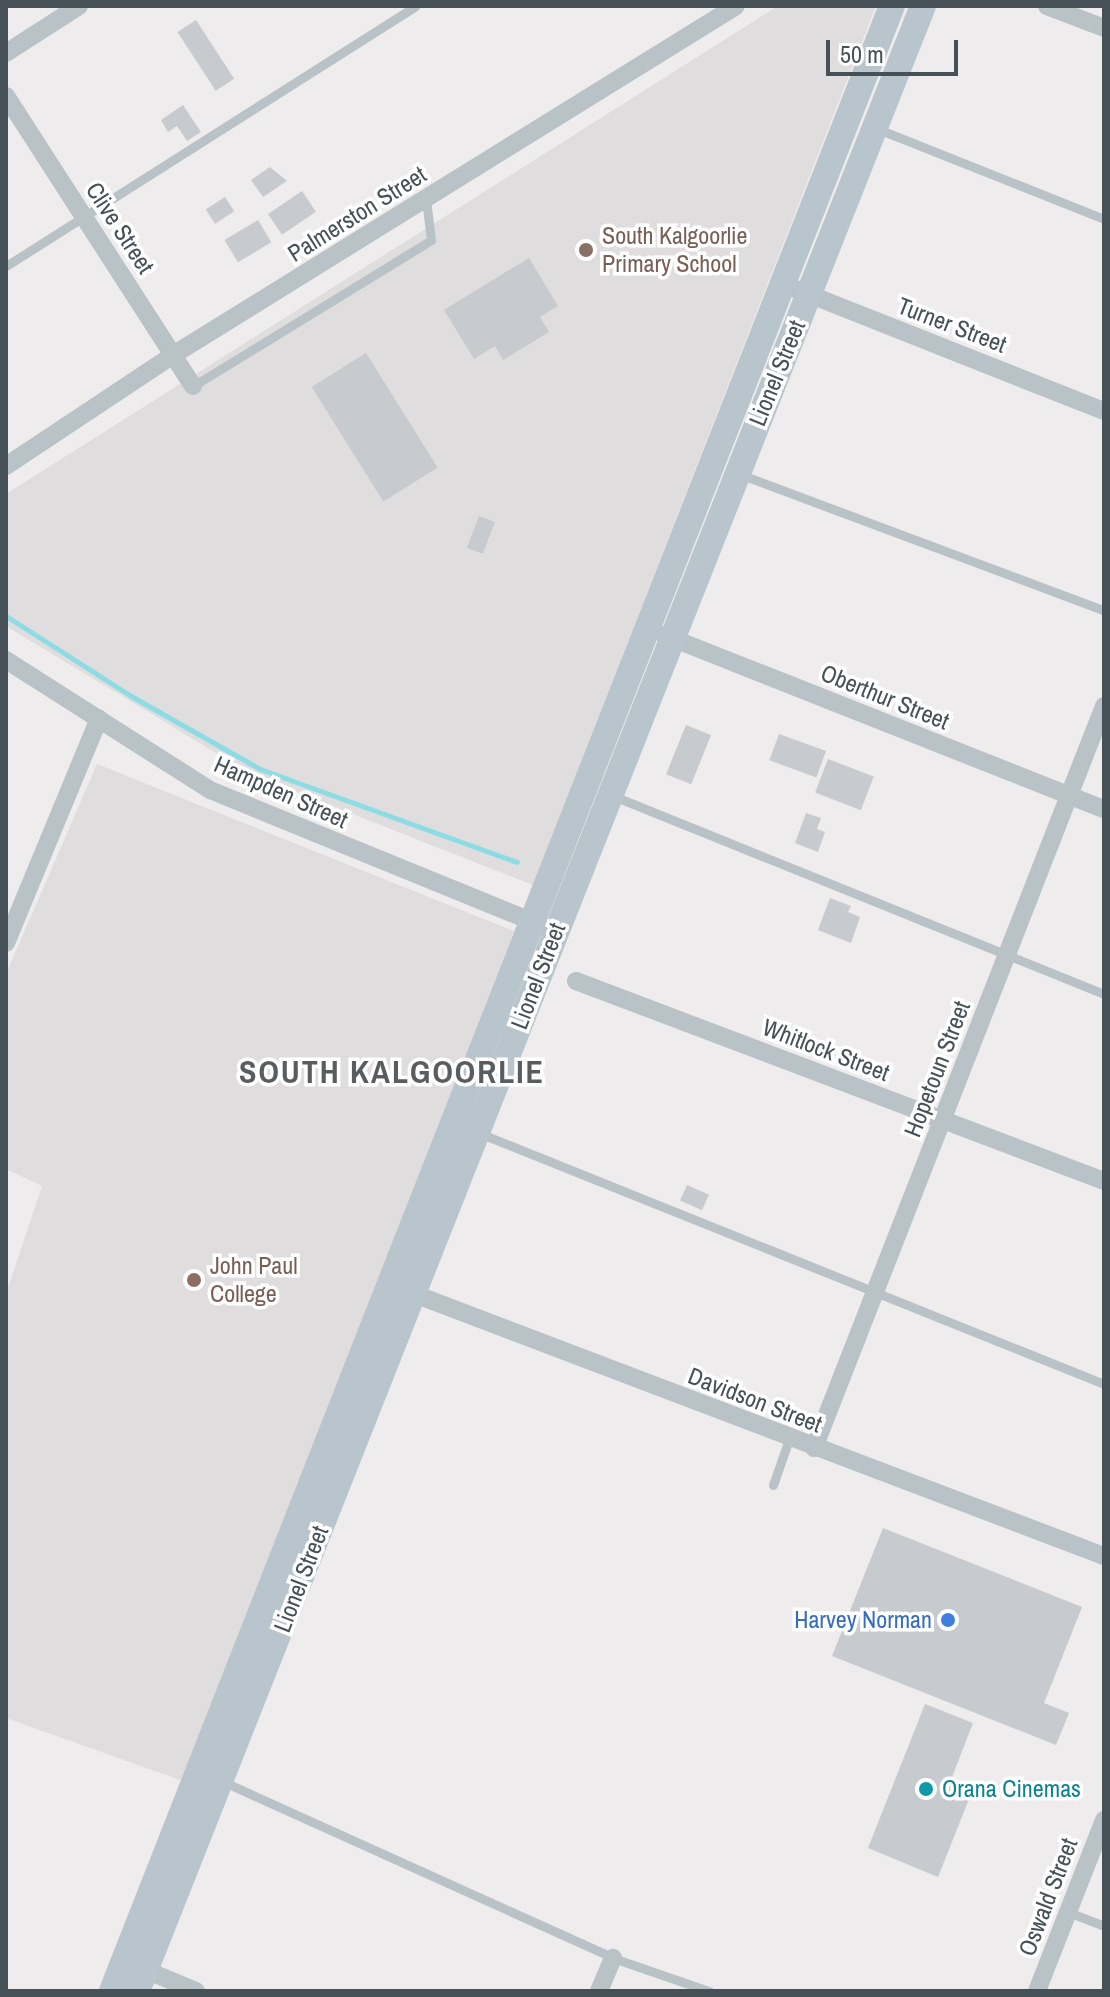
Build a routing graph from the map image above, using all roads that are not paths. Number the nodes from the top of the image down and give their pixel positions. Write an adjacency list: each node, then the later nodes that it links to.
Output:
1 (79, 6): 8 (street)
2 (415, 6): 13 (lane)
3 (736, 6): 12 (street, Palmerston Street)
4 (892, 6): 10 (street, Lionel Street)
5 (923, 6): 11 (street, Lionel Street)
6 (1047, 6): 7 (street)
7 (1104, 28)
8 (6, 53)
9 (6, 96): 13 (street, Clive Street)
10 (848, 117): 11 (lane); 16 (street, Lionel Street)
11 (875, 128): 14 (lane); 17 (street, Lionel Street)
12 (426, 199): 18 (street, Palmerston Street); 19 (lane)
13 (85, 218): 15 (lane); 18 (street, Clive Street)
14 (1104, 219)
15 (6, 266)
16 (783, 284): 17 (street, Turner Street); 21 (street, Lionel Street)
17 (808, 294): 20 (street, Turner Street); 23 (street, Lionel Street)
18 (173, 355): 19 (street, Clive Street); 22 (street, Palmerston Street)
19 (193, 386)
20 (1104, 411)
21 (712, 464): 23 (lane); 25 (street, Lionel Street)
22 (6, 466)
23 (737, 473): 24 (lane); 25 (street, Lionel Street)
24 (1104, 610)
25 (660, 633): 29 (street, Lionel Street); 30 (street, Oberthur Street)
26 (6, 660): 28 (street, Hampden Street)
27 (1104, 706): 30 (street, Hopetoun Street)
28 (99, 719): 32 (street, Hampden Street); 33 (street)
29 (598, 790): 32 (street, Lionel Street); 34 (lane)
30 (1069, 796): 31 (street, Oberthur Street); 34 (street, Hopetoun Street)
31 (1104, 809)
32 (544, 926): 38 (street, Lionel Street); 40 (street, Lionel Street)
33 (6, 943)
34 (1006, 957): 36 (lane); 37 (street, Hopetoun Street)
35 (576, 981): 37 (street, Whitlock Street)
36 (1104, 994)
37 (943, 1120): 39 (street, Whitlock Street); 41 (street, Hopetoun Street)
38 (476, 1132): 40 (street, Lionel Street); 41 (lane)
39 (1104, 1181)
40 (401, 1289): 43 (street, Davidson Street); 47 (street, Lionel Street); 52 (street, Lionel Street)
41 (874, 1294): 42 (lane); 44 (street, Hopetoun Street)
42 (1104, 1384)
43 (789, 1439): 44 (street, Davidson Street); 45 (lane)
44 (814, 1448): 46 (street, Davidson Street)
45 (773, 1485)
46 (1104, 1556)
47 (221, 1781): 51 (lane); 52 (street, Lionel Street)
48 (1104, 1820): 49 (street, Oswald Street)
49 (1068, 1912): 50 (lane); 57 (street, Oswald Street)
50 (1104, 1926)
51 (613, 1958): 55 (street); 56 (lane)
52 (135, 1974): 53 (street, Lionel Street); 54 (street)
53 (112, 1991)
54 (196, 1991)
55 (599, 1991)
56 (709, 1991)
57 (1037, 1991)

